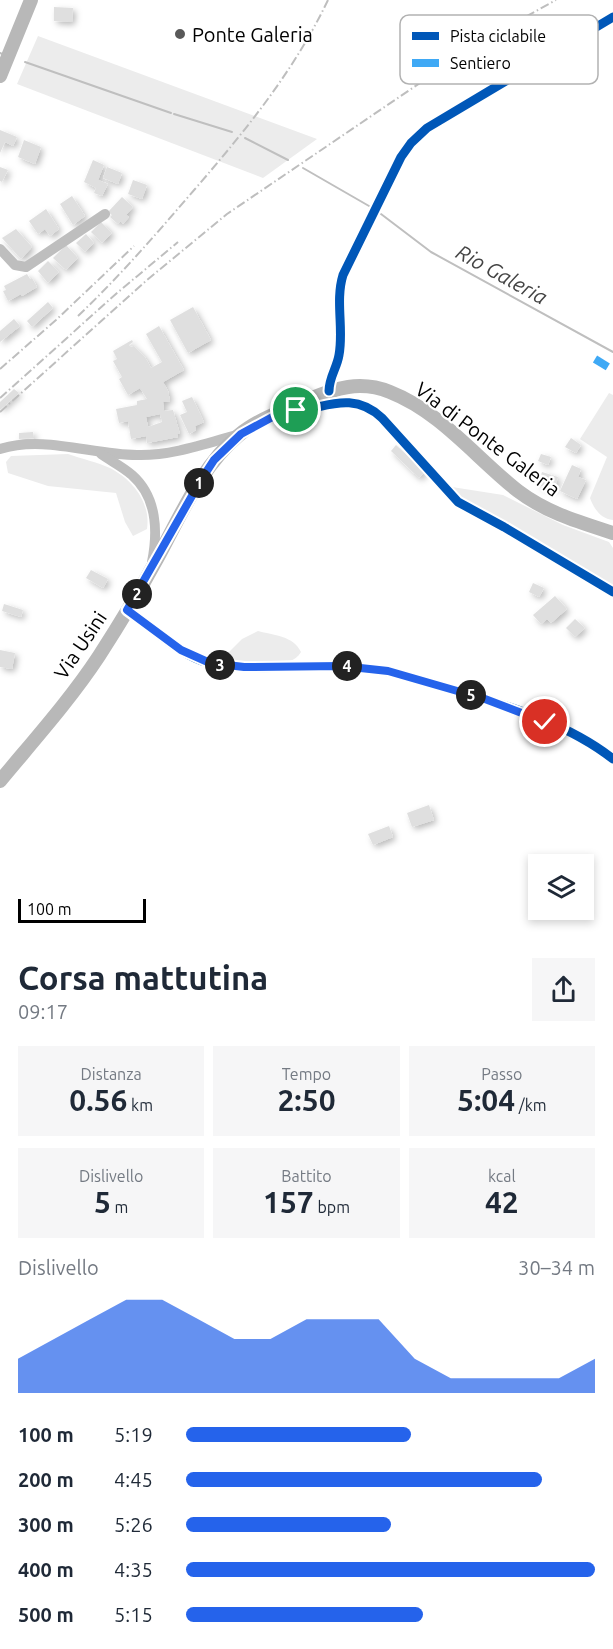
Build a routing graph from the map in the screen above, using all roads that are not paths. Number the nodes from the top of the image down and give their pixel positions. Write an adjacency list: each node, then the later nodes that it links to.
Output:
1 (31, 0): 4 (main road)
2 (613, 16): 3 (street)
3 (598, 25)
4 (0, 76)
5 (500, 84): 8 (street)
6 (105, 214): 7 (street)
7 (0, 249)
8 (328, 391): 9 (main road, Via di Ponte Galeria); 13 (main road, Via di Ponte Galeria)
9 (291, 407): 10 (main road, Via di Ponte Galeria); 15 (street)
10 (241, 434): 12 (street); 14 (main road, Via Usini)
11 (0, 449): 12 (street)
12 (97, 452): 14 (street)
13 (613, 533)
14 (150, 571): 16 (main road, Via Usini)
15 (613, 592)
16 (127, 610): 17 (street); 18 (main road, Via Usini)
17 (613, 759)
18 (0, 780)

